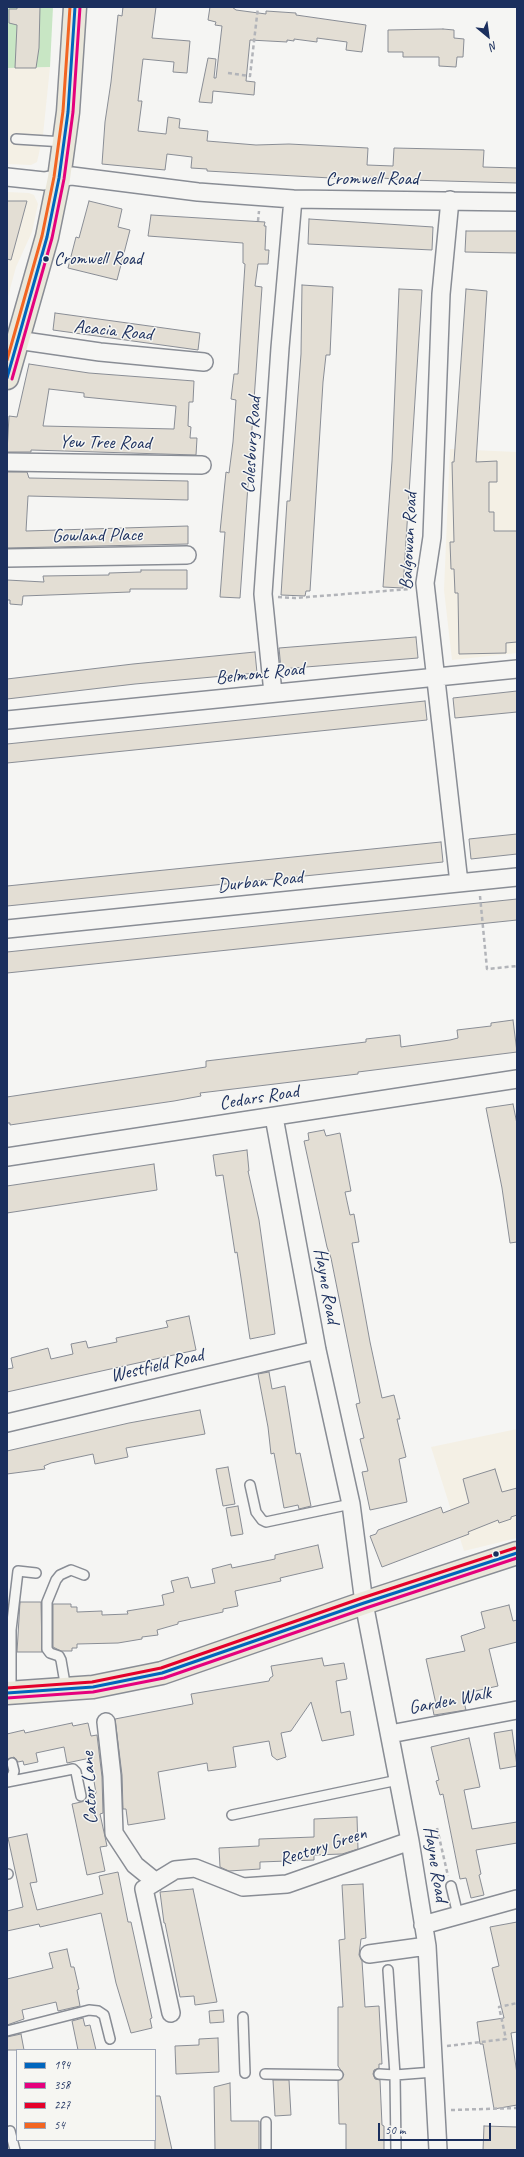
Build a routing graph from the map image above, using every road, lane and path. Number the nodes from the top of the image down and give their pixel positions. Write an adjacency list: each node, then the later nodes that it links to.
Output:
1 (75, 7): 5 (main road)
2 (258, 7): 3 (path)
3 (228, 73)
4 (16, 139): 5 (lane)
5 (65, 142): 7 (main road)
6 (7, 178): 7 (street, Cromwell Road)
7 (59, 178): 8 (street, Cromwell Road); 11 (main road)
8 (293, 199): 9 (street, Cromwell Road); 19 (street, Colesburg Road)
9 (450, 200): 10 (street, Cromwell Road); 18 (street, Balgowan Road)
10 (517, 202)
11 (18, 340): 12 (street, Acacia Road); 13 (main road)
12 (204, 362)
13 (7, 378)
14 (7, 462): 15 (street, Yew Tree Road)
15 (202, 465)
16 (187, 555): 17 (street, Gowland Place)
17 (7, 558)
18 (426, 589): 19 (path); 21 (street, Balgowan Road)
19 (263, 597): 22 (street, Colesburg Road)
20 (517, 668): 21 (street, Belmont Road)
21 (436, 677): 22 (street, Belmont Road); 26 (street, Balgowan Road)
22 (273, 693): 23 (street, Belmont Road)
23 (7, 720)
24 (517, 877): 25 (street, Durban Road)
25 (478, 881): 26 (street, Durban Road); 28 (path)
26 (459, 883): 27 (street, Durban Road)
27 (7, 929)
28 (517, 966)
29 (517, 1079): 30 (street, Cedars Road)
30 (274, 1117): 31 (street, Cedars Road); 32 (street, Hayne Road)
31 (7, 1157)
32 (317, 1350): 33 (street, Westfield Road); 35 (street, Hayne Road)
33 (7, 1423)
34 (250, 1485): 35 (lane)
35 (351, 1504): 39 (street, Hayne Road)
36 (517, 1553): 39 (main road)
37 (36, 1572): 41 (lane)
38 (84, 1575): 40 (lane)
39 (364, 1603): 40 (main road); 44 (street, Hayne Road)
40 (66, 1690): 41 (main road)
41 (9, 1693)
42 (517, 1710): 44 (street, Garden Walk)
43 (106, 1722): 53 (street, Cator Lane)
44 (390, 1734): 47 (street, Hayne Road)
45 (12, 1763): 46 (lane)
46 (7, 1778)
47 (398, 1780): 50 (lane); 52 (street, Hayne Road)
48 (7, 1782): 49 (lane)
49 (81, 1796)
50 (232, 1816)
51 (437, 1828): 54 (path)
52 (410, 1841): 53 (street, Rectory Green); 57 (street, Hayne Road)
53 (156, 1882): 62 (street, Rectory Green)
54 (451, 1886): 56 (lane)
55 (517, 1899): 56 (street)
56 (458, 1915): 57 (street)
57 (423, 1925): 58 (street, Hayne Road)
58 (427, 1946): 59 (street); 66 (street, Hayne Road)
59 (369, 1954)
60 (388, 1970): 72 (lane)
61 (517, 2004): 66 (path)
62 (171, 2013)
63 (244, 2016): 68 (lane)
64 (7, 2031): 65 (lane)
65 (110, 2039)
66 (433, 2047): 67 (street, Hayne Road)
67 (434, 2072): 72 (lane); 74 (street, Hayne Road)
68 (245, 2073)
69 (264, 2074): 71 (lane)
70 (380, 2074): 72 (lane)
71 (338, 2075)
72 (395, 2075): 79 (lane)
73 (517, 2108): 74 (path)
74 (436, 2110): 80 (street, Hayne Road)
75 (266, 2122): 78 (lane)
76 (10, 2131): 77 (lane)
77 (14, 2150)
78 (266, 2150)
79 (396, 2150)
80 (438, 2150)

